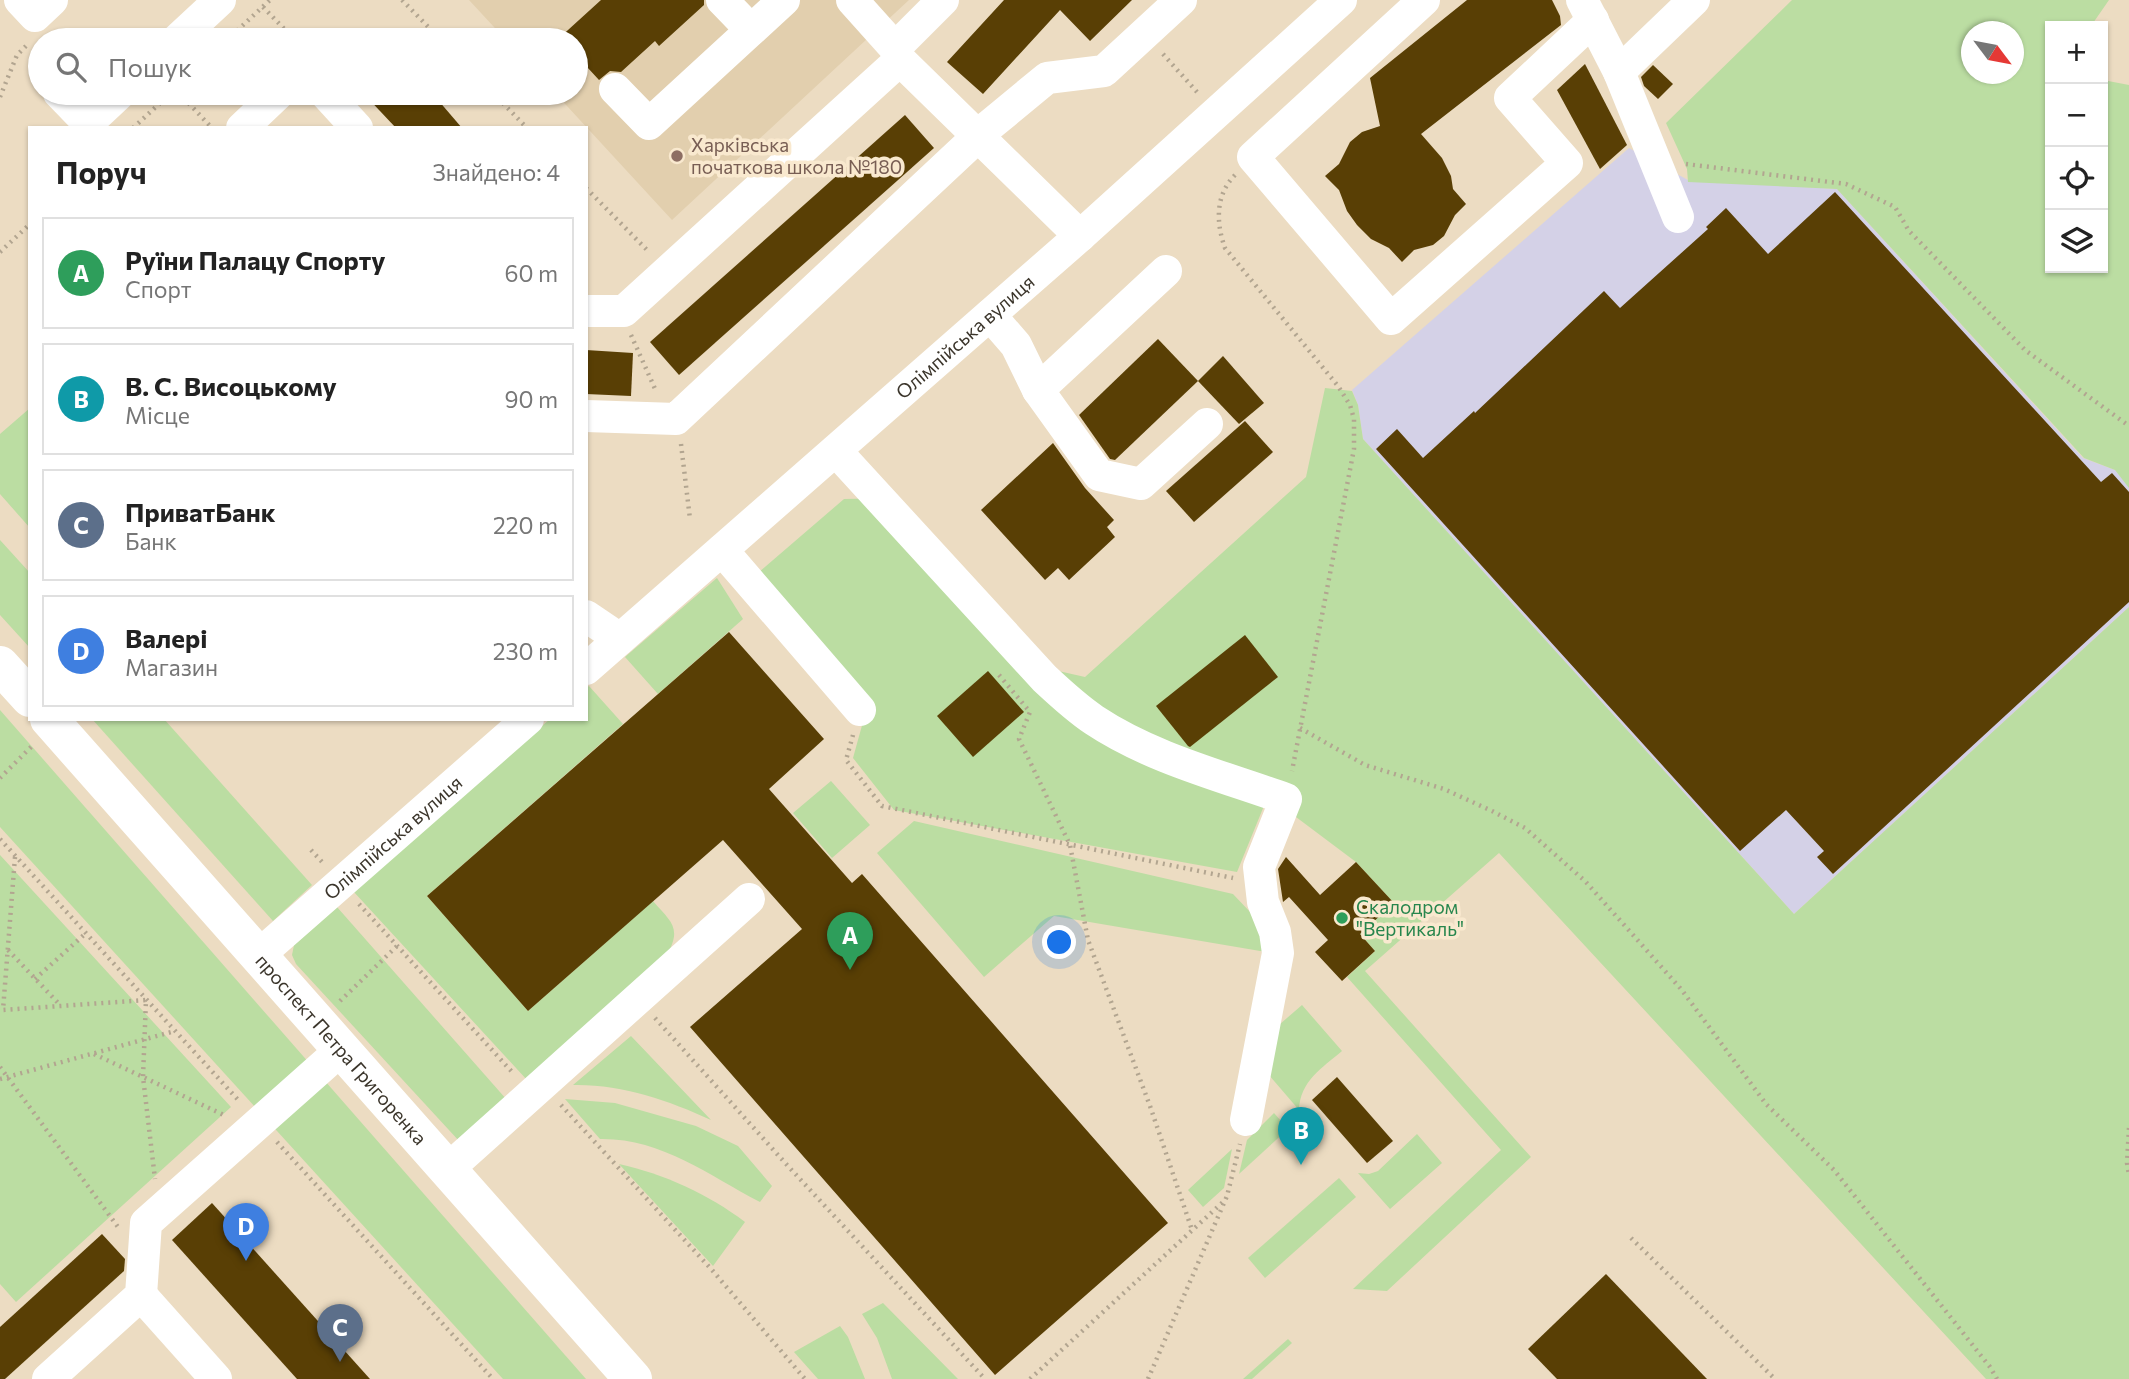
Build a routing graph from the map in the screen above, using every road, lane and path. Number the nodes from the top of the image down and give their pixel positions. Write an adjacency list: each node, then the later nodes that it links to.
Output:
1 (20, 0): 2 (street)
2 (52, 0)
3 (220, 0): 16 (street)
4 (270, 0): 14 (path)
5 (402, 0): 19 (path)
6 (722, 0): 20 (street)
7 (784, 0): 20 (street)
8 (852, 0): 22 (street)
9 (943, 0): 22 (street)
10 (1181, 0): 40 (street)
11 (1341, 0): 46 (street, Олімпійська вулиця)
12 (1424, 0): 41 (street)
13 (1694, 0): 24 (street)
14 (263, 7): 17 (path); 18 (path)
15 (1588, 10): 24 (street); 41 (street)
16 (190, 28)
17 (240, 28)
18 (283, 28)
19 (430, 28)
20 (751, 30): 26 (street)
21 (1159, 50): 25 (path)
22 (897, 54): 40 (street); 49 (street)
23 (17, 55): 27 (path)
24 (1619, 72): 42 (street)
25 (1189, 84)
26 (615, 89)
27 (0, 97)
28 (71, 105): 29 (street)
29 (107, 105)
30 (157, 105): 35 (path)
31 (190, 105): 36 (path)
32 (266, 105): 37 (street)
33 (336, 105): 38 (street)
34 (505, 105): 39 (path)
35 (135, 126)
36 (210, 126)
37 (244, 126)
38 (355, 126)
39 (525, 126)
40 (978, 135): 46 (street); 55 (street)
41 (1252, 157): 71 (path)
42 (1655, 160): 44 (street); 57 (path)
43 (588, 190): 49 (path)
44 (1678, 217)
45 (28, 227): 47 (path)
46 (1080, 236): 51 (street, Олімпійська вулиця)
47 (0, 253)
48 (1166, 271): 53 (street)
49 (669, 272): 50 (street)
50 (588, 311)
51 (990, 315): 53 (street); 59 (street, Олімпійська вулиця)
52 (627, 324): 54 (path)
53 (1038, 390): 56 (street)
54 (661, 401)
55 (588, 416)
56 (1207, 424)
57 (2129, 426)
58 (680, 440): 60 (path)
59 (836, 451): 61 (street, Олімпійська вулиця); 72 (street)
60 (690, 519)
61 (722, 550): 63 (street, Олімпійська вулиця); 68 (street)
62 (588, 616): 63 (street)
63 (620, 639): 65 (street, Олімпійська вулиця)
64 (0, 665): 67 (main road)
65 (588, 667)
66 (995, 670): 73 (path)
67 (28, 696)
68 (860, 710): 73 (path)
69 (51, 721): 81 (main road, проспект Петра Григоренка)
70 (526, 721): 81 (street, Олімпійська вулиця)
71 (1300, 728): 72 (path); 115 (path)
72 (1286, 799): 75 (street)
73 (1070, 845): 75 (path); 103 (path)
74 (15, 856): 80 (path)
75 (1259, 883): 96 (street)
76 (749, 899): 95 (street)
77 (366, 911): 79 (path)
78 (86, 933): 82 (path)
79 (397, 946): 84 (path); 95 (path)
80 (8, 950): 82 (path); 85 (path)
81 (259, 955): 89 (main road, проспект Петра Григоренка)
82 (36, 979): 83 (path)
83 (62, 1006): 85 (path); 88 (path)
84 (332, 1008)
85 (2, 1011)
86 (649, 1011): 111 (path)
87 (175, 1031): 88 (path)
88 (144, 1039): 90 (path); 93 (path)
89 (342, 1049): 98 (street); 99 (main road, проспект Петра Григоренка)
90 (93, 1053): 92 (path); 93 (path)
91 (0, 1067): 92 (path)
92 (7, 1077): 94 (path); 105 (path)
93 (143, 1077): 98 (path); 102 (path)
94 (0, 1079)
95 (532, 1094): 99 (street); 110 (path)
96 (1246, 1120): 101 (path)
97 (2129, 1128): 100 (path)
98 (253, 1129): 102 (street)
99 (448, 1169): 109 (main road, проспект Петра Григоренка)
100 (2129, 1175)
101 (1226, 1199): 103 (path); 113 (path)
102 (159, 1212): 105 (street)
103 (1192, 1230): 112 (path)
104 (1630, 1238): 114 (path)
105 (144, 1261): 106 (street)
106 (141, 1294): 107 (street); 108 (street)
107 (48, 1379)
108 (216, 1379)
109 (633, 1379)
110 (804, 1379)
111 (985, 1379)
112 (1030, 1379)
113 (1148, 1379)
114 (1775, 1379)
115 (1997, 1379)

